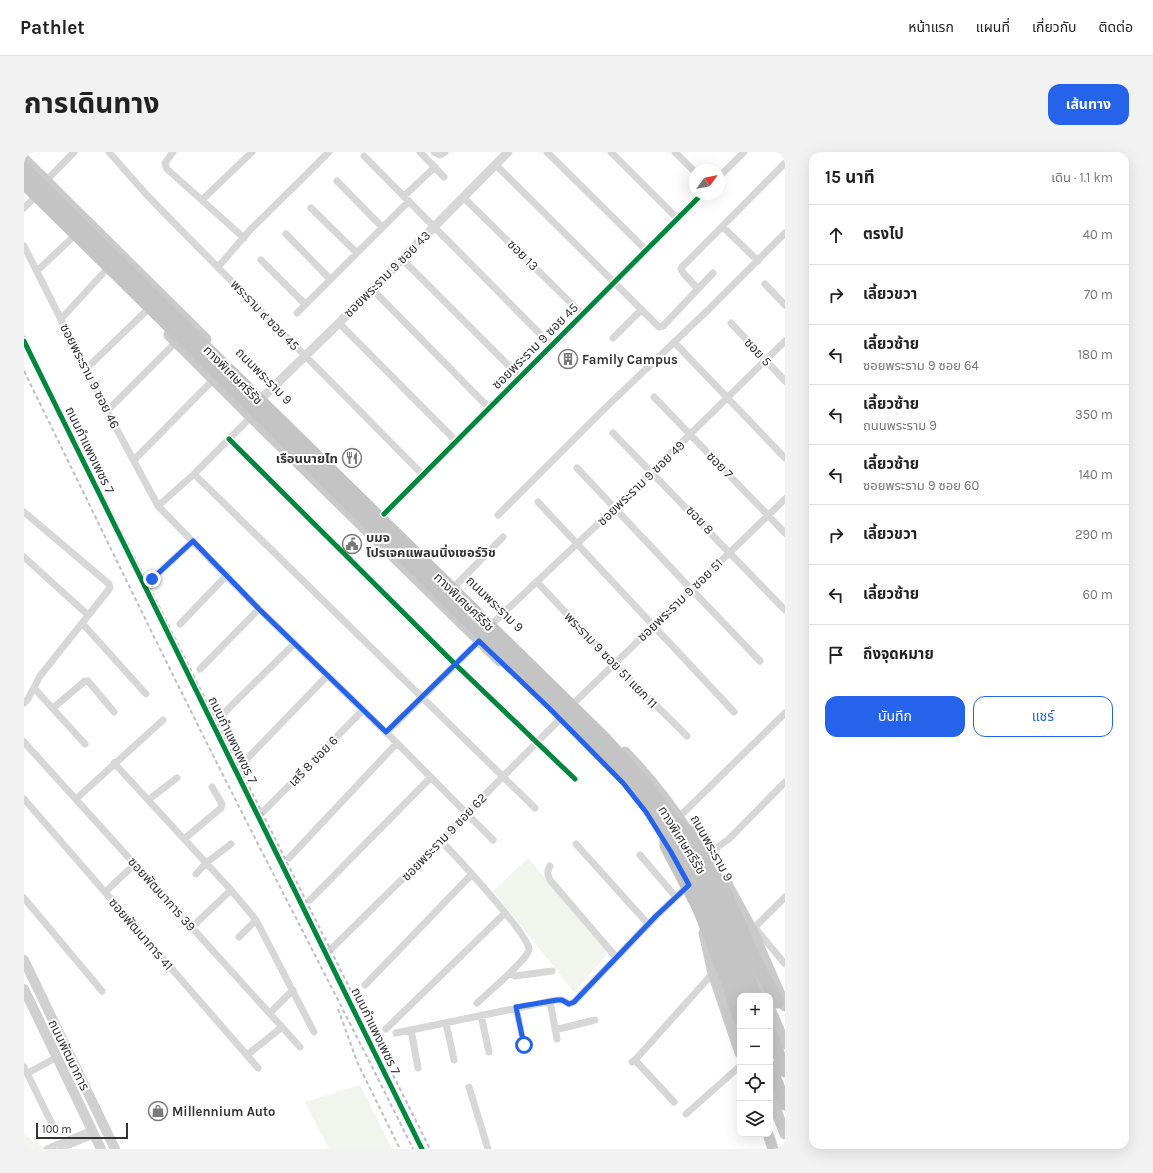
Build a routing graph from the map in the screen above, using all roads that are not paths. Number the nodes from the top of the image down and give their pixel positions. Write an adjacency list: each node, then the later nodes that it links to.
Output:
1 (74, 152): 21 (street)
2 (109, 152): 44 (street, พระราม ๙ ซอย 45)
3 (174, 152): 27 (street)
4 (252, 152): 27 (street)
5 (329, 152): 37 (street)
6 (420, 152): 17 (street)
7 (508, 152): 15 (street, ซอยพระราม 9 ซอย 43)
8 (547, 152): 39 (street)
9 (611, 152): 30 (street)
10 (674, 152): 16 (street)
11 (741, 153): 19 (street)
12 (364, 156): 25 (street)
13 (24, 159): 21 (main road, ถนนพระราม 9)
14 (785, 163): 33 (street)
15 (496, 165): 24 (street, ซอยพระราม 9 ซอย 43); 49 (street)
16 (689, 166)
17 (434, 167): 20 (street); 25 (street)
18 (24, 168): 156 (highway, ทางพิเศษศรีรัช)
19 (725, 170)
20 (444, 177)
21 (46, 181): 74 (main road, ถนนพระราม 9)
22 (337, 181): 31 (street)
23 (24, 183): 157 (highway, ทางพิเศษศรีรัช)
24 (463, 197): 32 (street, ซอยพระราม 9 ซอย 43); 58 (street, ซอย 13)
25 (407, 199): 31 (street); 32 (street)
26 (27, 200): 36 (main road)
27 (202, 200): 37 (street)
28 (696, 200): 30 (street, ซอยพระราม 9 ซอย 45)
29 (311, 208): 40 (street)
30 (677, 218): 39 (street, ซอยพระราม 9 ซอย 45)
31 (382, 227): 40 (street)
32 (434, 227): 41 (street, ซอยพระราม 9 ซอย 43); 67 (street)
33 (723, 227): 43 (street); 52 (street)
34 (785, 233): 43 (street)
35 (286, 234): 48 (street)
36 (72, 238): 45 (street); 46 (main road)
37 (244, 238): 44 (street)
38 (24, 246): 45 (street, ซอยพระราม 9 ซอย 46)
39 (646, 250): 49 (street, ซอยพระราม 9 ซอย 45)
40 (357, 253): 48 (street)
41 (402, 259): 51 (street, ซอยพระราม 9 ซอย 43); 71 (street)
42 (261, 260): 53 (street)
43 (758, 261): 66 (street)
44 (218, 267): 68 (street, พระราม ๙ ซอย 45)
45 (37, 271): 59 (street, ซอยพระราม 9 ซอย 46)
46 (105, 271): 56 (main road); 59 (street)
47 (713, 273): 52 (street)
48 (330, 279): 53 (street)
49 (614, 282): 55 (street); 58 (street, ซอยพระราม 9 ซอย 45)
50 (765, 284): 54 (street)
51 (372, 289): 60 (street, ซอยพระราม 9 ซอย 43); 77 (street)
52 (698, 289): 55 (street)
53 (305, 304): 57 (street)
54 (785, 305)
55 (641, 310): 62 (street)
56 (146, 311): 65 (main road); 70 (street)
57 (297, 313)
58 (582, 314): 67 (street, ซอยพระราม 9 ซอย 45)
59 (61, 319): 70 (street, ซอยพระราม 9 ซอย 46)
60 (339, 323): 68 (street, ซอยพระราม 9 ซอย 43); 83 (street)
61 (731, 324): 69 (street, ซอย 5)
62 (613, 338)
63 (785, 341): 69 (street, ซอยพระราม 9 ซอย 49)
64 (24, 342): 185 (street, ถนนกำแพงเพชร 7)
65 (176, 342): 72 (main road); 78 (street)
66 (674, 342): 76 (street); 96 (street)
67 (551, 345): 71 (street, ซอยพระราม 9 ซอย 45)
68 (305, 356): 74 (street, ซอยพระราม 9 ซอย 43); 89 (street, พระราม ๙ ซอย 45)
69 (765, 360): 73 (street, ซอย 5); 76 (street, ซอยพระราม 9 ซอย 49)
70 (86, 369): 78 (street, ซอยพระราม 9 ซอย 46)
71 (520, 377): 77 (street, ซอยพระราม 9 ซอย 45)
72 (214, 380): 79 (main road); 85 (street)
73 (785, 381)
74 (264, 396): 95 (main road, ถนนพระราม 9)
75 (654, 397): 81 (street, ซอย 7)
76 (727, 397): 81 (street, ซอยพระราม 9 ซอย 49); 84 (street)
77 (489, 408): 83 (street, ซอยพระราม 9 ซอย 45)
78 (107, 411): 85 (street, ซอยพระราม 9 ซอย 46)
79 (251, 417): 82 (street); 116 (main road)
80 (613, 433): 87 (street, ซอย 8)
81 (690, 434): 87 (street, ซอยพระราม 9 ซอย 49); 97 (street, ซอย 7)
82 (229, 438): 88 (street); 119 (street)
83 (456, 441): 89 (street, ซอยพระราม 9 ซอย 45)
84 (785, 458)
85 (134, 460): 92 (street, ซอยพระราม 9 ซอย 46)
86 (577, 468): 93 (street)
87 (652, 472): 93 (street, ซอยพระราม 9 ซอย 49); 102 (street, ซอย 8)
88 (194, 474): 92 (street); 125 (street)
89 (423, 475): 95 (street, ซอยพระราม 9 ซอย 45)
90 (785, 499): 97 (street, ซอยพระราม 9 ซอย 51)
91 (538, 502): 101 (street)
92 (158, 506): 100 (street, ซอยพระราม 9 ซอย 46)
93 (615, 508): 101 (street, ซอยพระราม 9 ซอย 49); 108 (street)
94 (24, 512): 111 (street)
95 (384, 514): 107 (main road, ถนนพระราม 9)
96 (498, 515)
97 (768, 515): 98 (street, ซอย 7); 102 (street, ซอยพระราม 9 ซอย 51)
98 (785, 533)
99 (503, 537): 107 (street)
100 (193, 541): 104 (street, ซอยพระราม 9 ซอย 46); 105 (street)
101 (577, 544): 106 (street, ซอยพระราม 9 ซอย 49); 115 (street)
102 (730, 552): 108 (street, ซอยพระราม 9 ซอย 51); 110 (street, ซอย 8)
103 (24, 557): 111 (street)
104 (227, 575): 109 (street, ซอยพระราม 9 ซอย 46); 114 (street)
105 (152, 579)
106 (537, 582): 112 (street, ซอยพระราม 9 ซอย 49); 120 (street, พระราม 9 ซอย 51 แยก 11)
107 (456, 585): 112 (main road, ถนนพระราม 9)
108 (691, 589): 115 (street, ซอยพระราม 9 ซอย 51); 118 (street)
109 (259, 609): 117 (street, ซอยพระราม 9 ซอย 46); 121 (street)
110 (785, 610)
111 (88, 615): 113 (street)
112 (494, 622): 126 (main road, ถนนพระราม 9)
113 (82, 623): 123 (street); 124 (street)
114 (180, 624)
115 (654, 625): 120 (street, ซอยพระราม 9 ซอย 51); 132 (street)
116 (479, 641): 119 (street); 134 (main road)
117 (294, 644): 122 (street, ซอยพระราม 9 ซอย 46); 131 (street)
118 (760, 661)
119 (455, 664): 125 (street); 139 (street)
120 (614, 664): 126 (street, ซอยพระราม 9 ซอย 51); 137 (street, พระราม 9 ซอย 51 แยก 11)
121 (200, 669)
122 (327, 676): 129 (street, ซอยพระราม 9 ซอย 46); 143 (street)
123 (34, 688): 127 (street); 128 (street)
124 (146, 694)
125 (422, 697): 136 (street); 145 (street)
126 (575, 702): 156 (main road, ถนนพระราม 9)
127 (24, 703)
128 (52, 708): 130 (street); 141 (street)
129 (363, 710): 136 (street, ซอยพระราม 9 ซอย 46); 154 (street, เสรี 8 ซอย 6)
130 (114, 712)
131 (224, 712)
132 (734, 712)
133 (785, 713): 156 (street)
134 (560, 719): 139 (street, ซอยพระราม 9 ซอย 62); 172 (main road)
135 (163, 720): 142 (street)
136 (386, 732): 140 (street, ซอยพระราม 9 ซอย 46)
137 (687, 736)
138 (24, 742): 151 (street, ซอยพัฒนาการ 39)
139 (537, 742): 145 (street, ซอยพระราม 9 ซอย 62); 147 (street)
140 (397, 743): 144 (street, ซอยพระราม 9 ซอย 46); 166 (street)
141 (85, 744)
142 (114, 763): 151 (street); 152 (street)
143 (242, 764)
144 (431, 777): 155 (street, ซอยพระราม 9 ซอย 46); 178 (street)
145 (503, 777): 153 (street); 155 (street, ซอยพระราม 9 ซอย 62)
146 (177, 778): 152 (street)
147 (575, 779)
148 (785, 782): 165 (street)
149 (212, 787): 159 (street)
150 (24, 799): 174 (street, ซอยพัฒนาการ 41)
151 (76, 799): 168 (street, ซอยพัฒนาการ 39)
152 (148, 800): 159 (street)
153 (535, 808)
154 (263, 812)
155 (466, 813): 160 (street, ซอยพระราม 9 ซอย 46); 161 (street, ซอยพระราม 9 ซอย 62)
156 (675, 819): 158 (main road, ถนนพระราม 9); 197 (highway, ทางพิเศษศรีรัช); 203 (highway, bridge)
157 (666, 834): 196 (highway, ทางพิเศษศรีรัช); 204 (highway, bridge)
158 (690, 835): 165 (main road); 198 (main road, ถนนพระราม 9)
159 (184, 839): 167 (street)
160 (493, 840)
161 (442, 841): 171 (street); 185 (street, ซอยพระราม 9 ซอย 62)
162 (231, 844): 167 (street)
163 (576, 844): 181 (street)
164 (640, 855): 175 (street)
165 (706, 855): 183 (main road)
166 (289, 858)
167 (206, 863): 170 (street); 173 (street)
168 (135, 864): 174 (street); 182 (street, ซอยพัฒนาการ 39)
169 (550, 866): 186 (street)
170 (196, 874)
171 (472, 874): 179 (street); 192 (street)
172 (688, 884): 175 (street); 191 (main road); 199 (main road)
173 (232, 890): 180 (street); 182 (street)
174 (105, 892): 223 (street, ซอยพัฒนาการ 41)
175 (675, 896): 181 (street)
176 (785, 896): 183 (street)
177 (24, 898): 195 (street)
178 (310, 900)
179 (505, 913): 190 (street); 210 (street)
180 (256, 920): 184 (street); 194 (street)
181 (648, 924): 186 (street)
182 (192, 927): 205 (street, ซอยพัฒนาการ 39)
183 (754, 929): 188 (street); 203 (main road)
184 (239, 937)
185 (326, 954): 246 (street, ถนนกำแพงเพชร 7)
186 (616, 957): 200 (street)
187 (24, 960): 245 (main road, ถนนพัฒนาการ)
188 (785, 964)
189 (552, 971): 190 (street)
190 (510, 973): 201 (street)
191 (714, 974): 218 (main road); 234 (street)
192 (365, 985)
193 (24, 989): 224 (main road, ถนนพัฒนาการ)
194 (293, 990): 205 (street); 213 (street)
195 (102, 991)
196 (742, 993)
197 (755, 993)
198 (763, 993)
199 (737, 998)
200 (550, 1001): 202 (street); 212 (street)
201 (477, 1004)
202 (516, 1007): 206 (street); 220 (street)
203 (775, 1007): 215 (main road); 219 (main road)
204 (737, 1011)
205 (270, 1013): 209 (street, ซอยพัฒนาการ 39)
206 (481, 1015): 208 (street); 222 (street)
207 (595, 1020): 212 (street)
208 (446, 1022): 211 (street); 225 (street)
209 (282, 1027): 221 (street, ซอยพัฒนาการ 39); 223 (street)
210 (386, 1029)
211 (411, 1030): 214 (street); 227 (street)
212 (555, 1030): 216 (street)
213 (314, 1032)
214 (396, 1033)
215 (785, 1036)
216 (557, 1039)
217 (773, 1040): 230 (highway)
218 (737, 1044)
219 (785, 1044)
220 (524, 1045)
221 (300, 1047)
222 (489, 1052)
223 (247, 1055): 226 (street, ซอยพัฒนาการ 41)
224 (57, 1057): 229 (street); 238 (main road, ถนนพัฒนาการ)
225 (454, 1060)
226 (258, 1068)
227 (418, 1068)
228 (737, 1069): 236 (street)
229 (26, 1070): 237 (street)
230 (785, 1071)
231 (773, 1074): 235 (highway)
232 (469, 1087): 247 (street)
233 (773, 1101): 239 (main road)
234 (674, 1102)
235 (785, 1104)
236 (686, 1114)
237 (52, 1124)
238 (93, 1133): 241 (street); 242 (street); 244 (main road, ถนนพัฒนาการ)
239 (785, 1134)
240 (769, 1137): 248 (main road)
241 (73, 1146): 243 (street)
242 (47, 1149)
243 (57, 1149)
244 (101, 1149)
245 (115, 1149)
246 (422, 1149)
247 (488, 1149)
248 (773, 1149)

